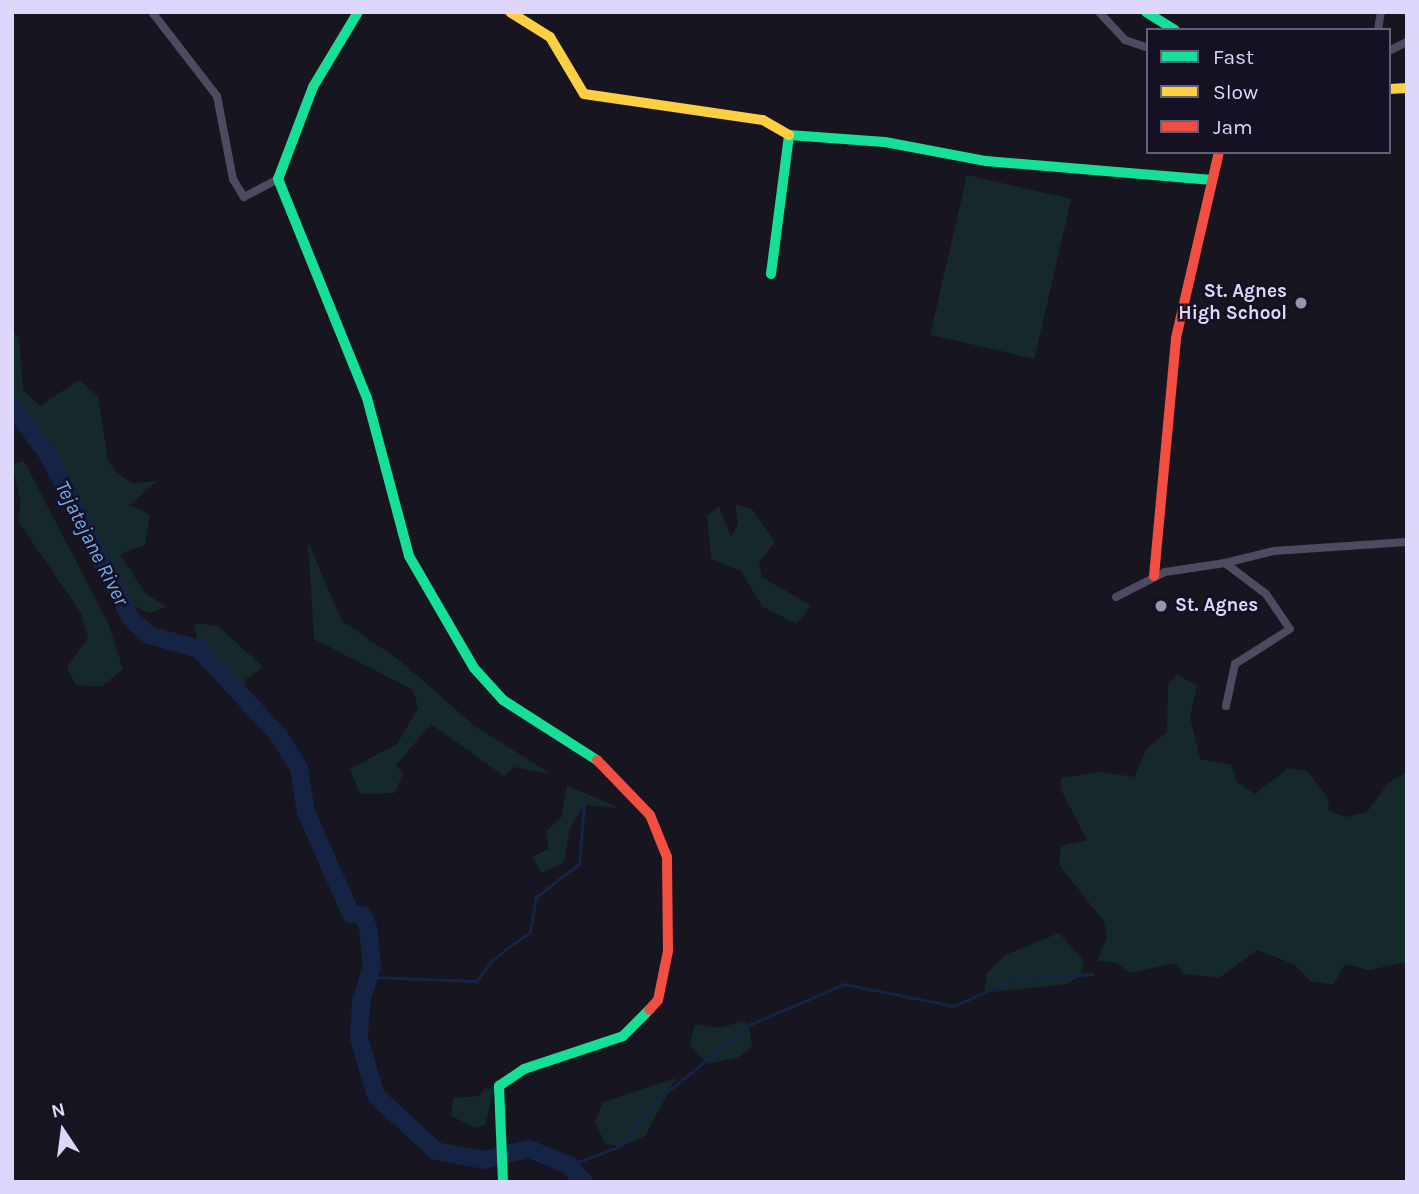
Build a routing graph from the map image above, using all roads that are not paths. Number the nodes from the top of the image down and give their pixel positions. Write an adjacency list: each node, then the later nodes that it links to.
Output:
1 (152, 12): 12 (street)
2 (358, 12): 12 (street)
3 (510, 12): 10 (street)
4 (1099, 12): 8 (street)
5 (1146, 12): 6 (street)
6 (1172, 28)
7 (1407, 42): 9 (street)
8 (1146, 47)
9 (1391, 50)
10 (789, 135): 13 (street); 14 (street)
11 (1218, 154): 13 (street)
12 (278, 179): 20 (street)
13 (1212, 180): 17 (street)
14 (771, 274)
15 (1407, 542): 16 (street)
16 (1225, 563): 17 (street); 19 (street)
17 (1154, 576): 18 (street)
18 (1116, 597)
19 (1226, 706)
20 (503, 1182)

